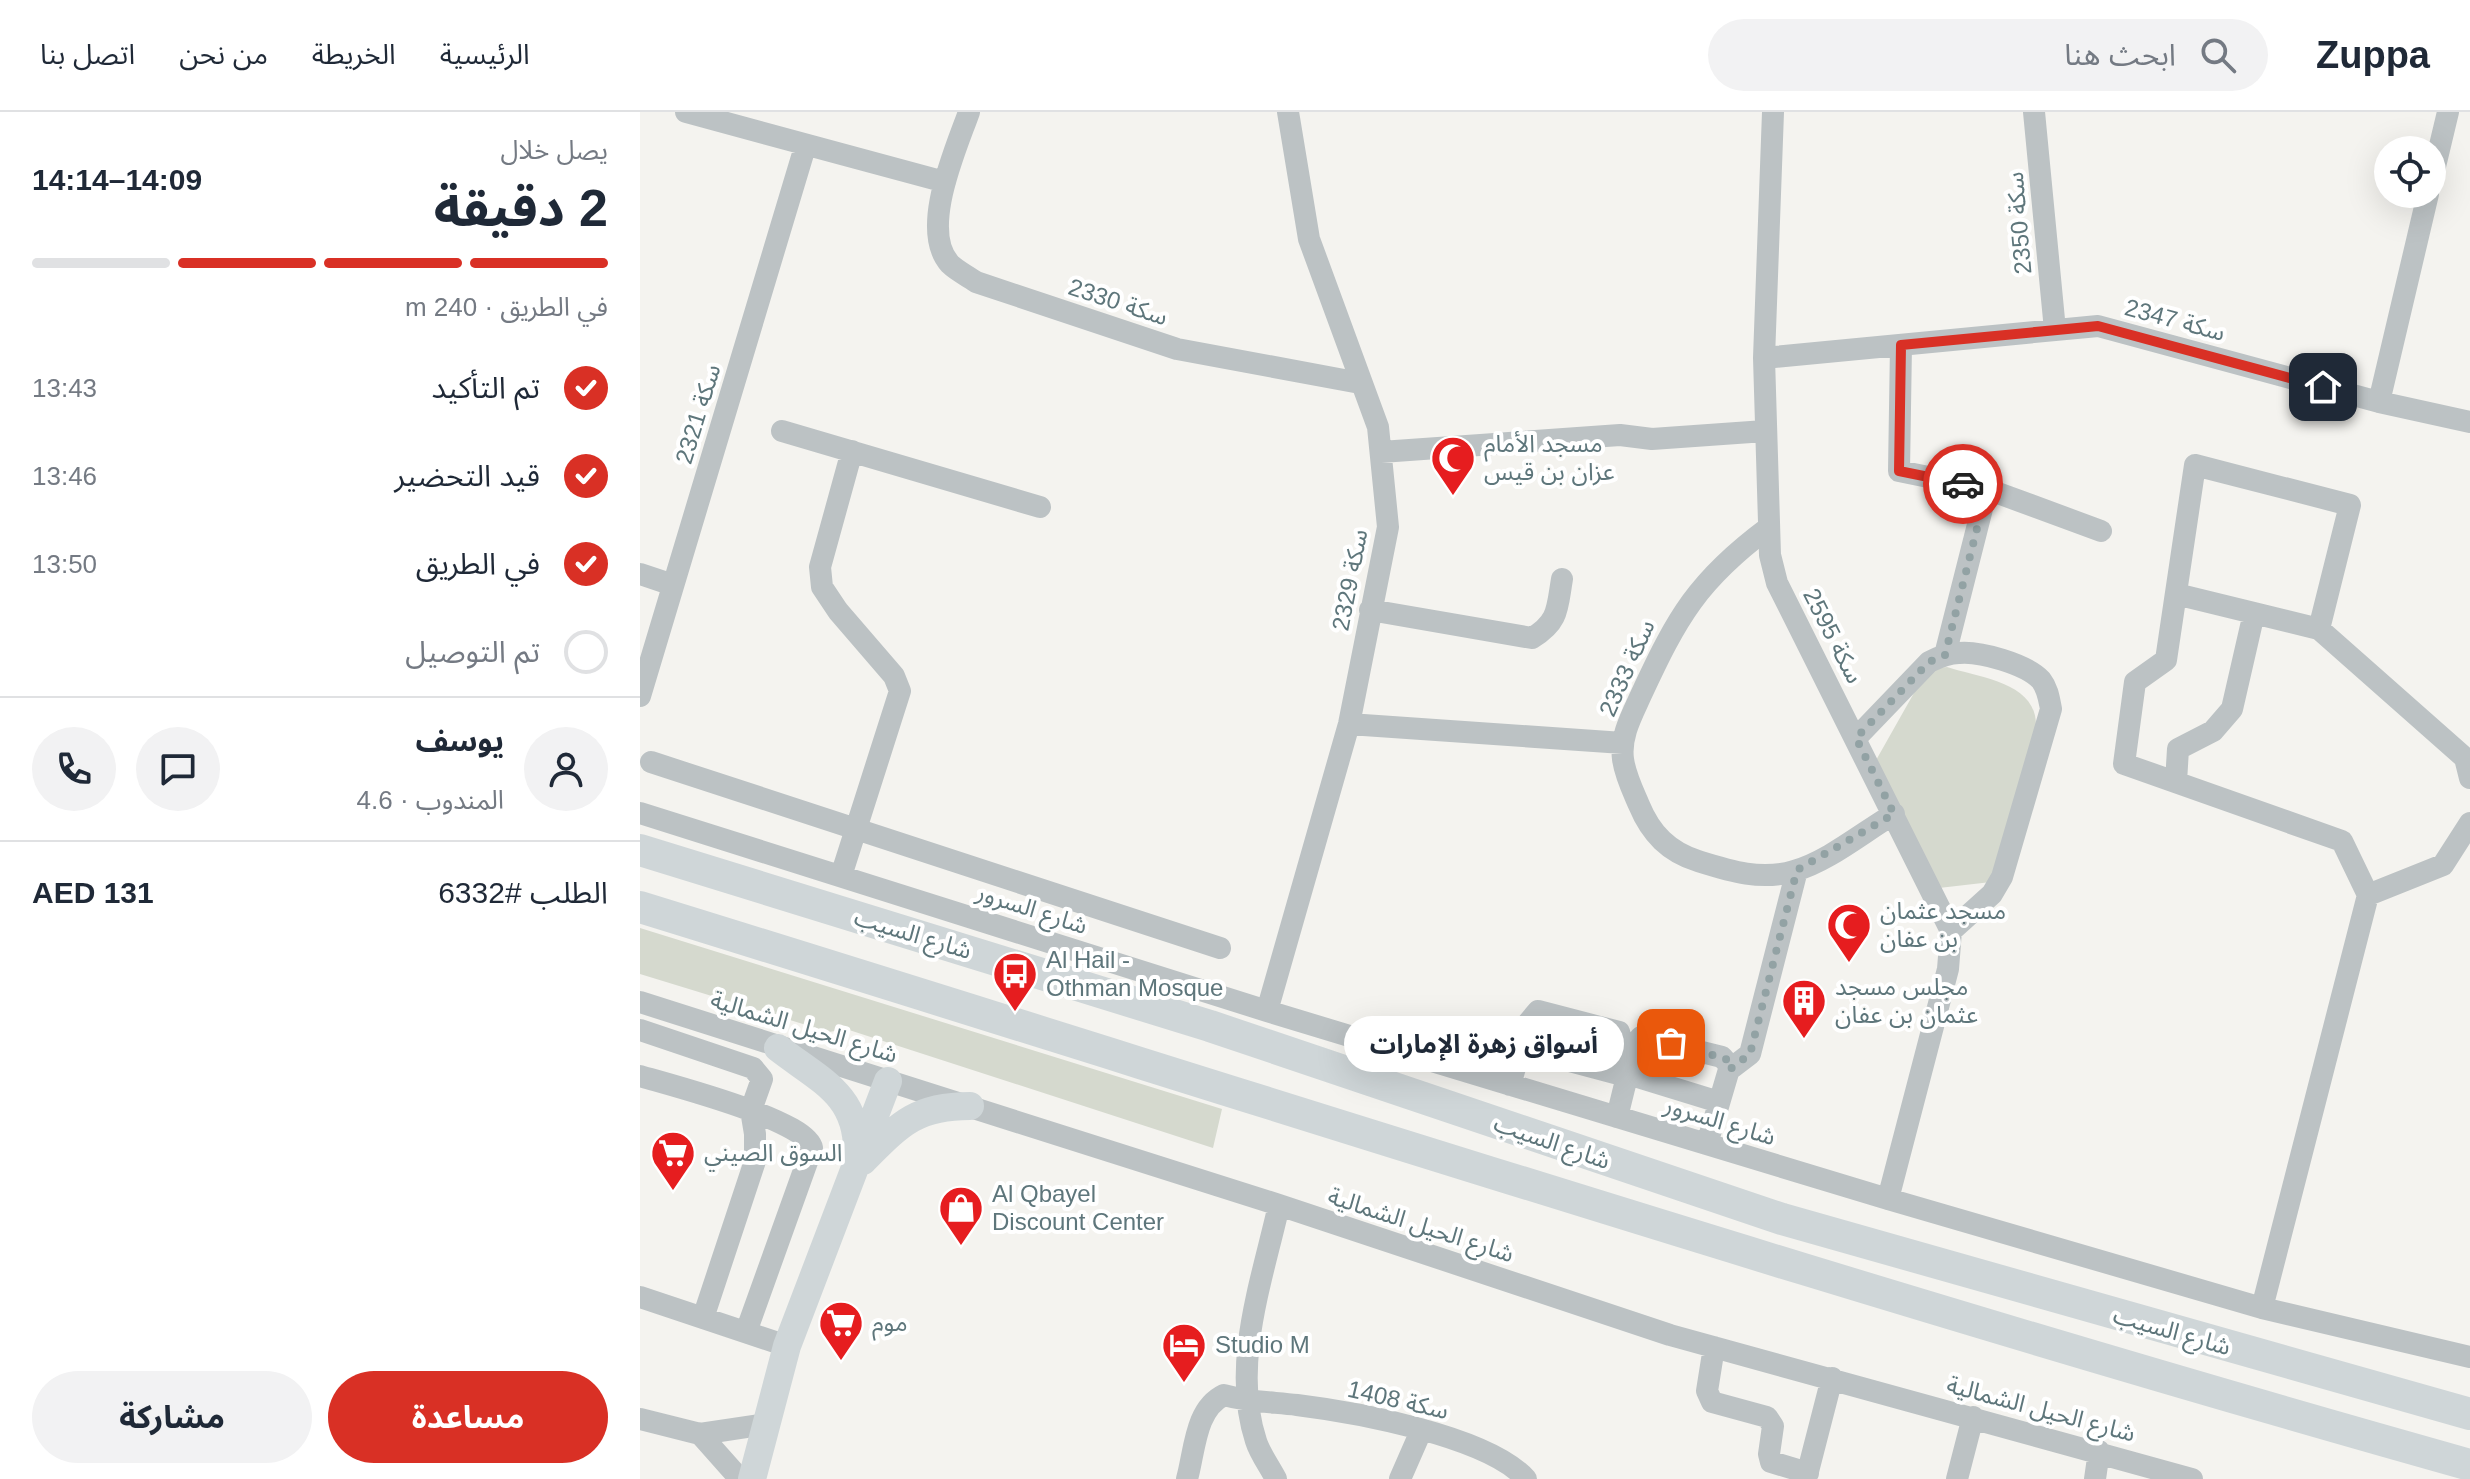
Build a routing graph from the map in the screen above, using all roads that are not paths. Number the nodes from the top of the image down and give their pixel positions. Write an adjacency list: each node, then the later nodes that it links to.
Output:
1 (686, 112): 8 (street)
2 (969, 112): 9 (street, سكة 2330)
3 (1288, 112): 14 (street, سكة 2329)
4 (1773, 112): 13 (street, سكة 2595)
5 (2034, 112): 11 (street, سكة 2350)
6 (2448, 112): 7 (street)
7 (2442, 136)
8 (805, 147): 9 (street); 27 (street, سكة 2321)
9 (945, 182): 14 (street, سكة 2330)
10 (2425, 208): 15 (street)
11 (2055, 330): 12 (street, سكة 2347); 15 (street, سكة 2347)
12 (1901, 345): 13 (street, سكة 2347); 21 (street)
13 (1764, 358): 18 (street, سكة 2595)
14 (1360, 383): 20 (street, سكة 2329)
15 (2379, 402): 16 (street, سكة 2347)
16 (2470, 422)
17 (782, 431): 19 (street)
18 (1765, 431): 20 (street); 23 (street, سكة 2595)
19 (852, 451): 22 (street); 43 (street)
20 (1381, 452): 29 (street, سكة 2329)
21 (1987, 489): 24 (street); 32 (street)
22 (1040, 507)
23 (1768, 528): 35 (street, سكة 2595); 36 (street, سكة 2333)
24 (2101, 531)
25 (640, 574): 27 (street)
26 (1562, 579): 29 (street)
27 (673, 585): 33 (street, سكة 2321)
28 (2176, 594): 30 (street); 31 (street); 39 (street)
29 (1370, 610): 34 (street, سكة 2329)
30 (2254, 613): 31 (street); 39 (street)
31 (2319, 629): 38 (street)
32 (1945, 655): 35 (street); 49 (street)
33 (640, 696)
34 (1349, 724): 36 (street); 52 (street, سكة 2329)
35 (1856, 738): 41 (street, سكة 2595)
36 (1623, 743): 45 (street, سكة 2333)
37 (651, 762): 43 (street)
38 (2470, 778)
39 (2176, 782): 47 (street)
40 (640, 813): 46 (street, شارع السرور)
41 (1894, 814): 45 (street, سكة 2333); 49 (street, سكة 2595)
42 (2470, 823): 47 (street)
43 (854, 828): 46 (street); 50 (street)
44 (640, 850): 80 (highway, شارع السيب)
45 (1797, 870): 56 (street)
46 (841, 876): 52 (street, شارع السرور)
47 (2368, 895): 70 (street)
48 (640, 907): 87 (highway, شارع السيب)
49 (1951, 931): 67 (street)
50 (1220, 948)
51 (640, 1002): 54 (street, شارع الحيل الشمالية)
52 (1267, 1011): 60 (street, شارع السرور)
53 (640, 1030): 63 (street)
54 (778, 1048): 59 (street, شارع الحيل الشمالية); 66 (main road)
55 (1521, 1048): 57 (street); 57 (street); 60 (street)
56 (1729, 1070): 57 (street); 61 (street)
57 (1622, 1074): 61 (street); 64 (street)
58 (640, 1076): 63 (street)
59 (888, 1081): 62 (street, شارع الحيل الشمالية); 66 (main road)
60 (1510, 1085): 64 (street, شارع السرور)
61 (1719, 1102): 65 (street)
62 (970, 1106): 66 (main road); 68 (street, شارع الحيل الشمالية)
63 (751, 1110): 71 (street); 73 (street)
64 (1611, 1115): 65 (street, شارع السرور)
65 (1707, 1144): 67 (street, شارع السرور)
66 (857, 1167): 74 (main road)
67 (1888, 1199): 70 (street, شارع السرور)
68 (1279, 1205): 75 (street, شارع الحيل الشمالية); 79 (street)
69 (640, 1297): 71 (street)
70 (2262, 1308): 72 (street, شارع السرور)
71 (703, 1318): 73 (street)
72 (2331, 1323): 76 (street, شارع السرور); 77 (street, شارع السرور)
73 (746, 1332): 74 (street)
74 (787, 1346): 83 (main road)
75 (1714, 1347): 78 (street, شارع الحيل الشمالية); 88 (street)
76 (2470, 1357)
77 (2470, 1369)
78 (1832, 1378): 81 (street, شارع الحيل الشمالية); 88 (street)
79 (1247, 1402): 84 (street, سكة 1408); 91 (street, سكة 1408); 92 (street)
80 (2470, 1414)
81 (1973, 1417): 86 (street, شارع الحيل الشمالية); 95 (street)
82 (640, 1419): 85 (street)
83 (766, 1424): 85 (street); 90 (main road)
84 (1421, 1431): 93 (street); 94 (street, سكة 1408)
85 (700, 1434): 89 (street)
86 (2099, 1451): 96 (street); 97 (street, شارع الحيل الشمالية)
87 (2470, 1465)
88 (1807, 1476)
89 (740, 1479)
90 (752, 1479)
91 (1187, 1479)
92 (1276, 1479)
93 (1400, 1479)
94 (1526, 1479)
95 (1957, 1479)
96 (2095, 1479)
97 (2192, 1479)

